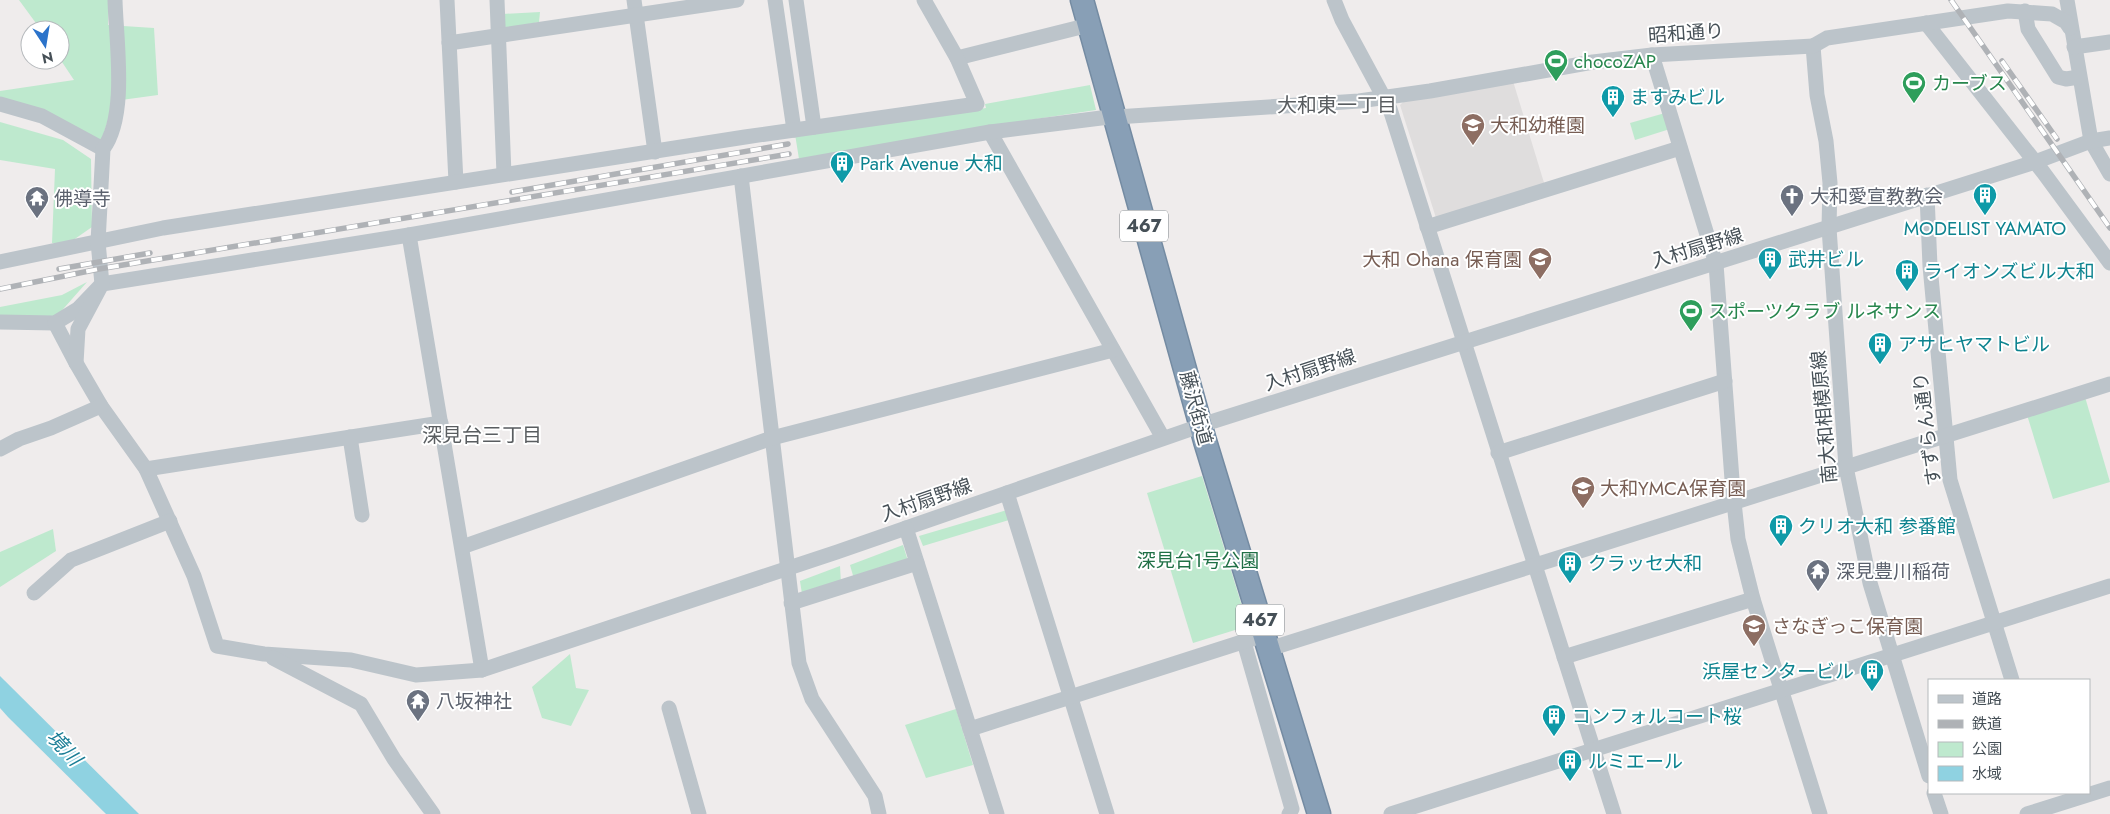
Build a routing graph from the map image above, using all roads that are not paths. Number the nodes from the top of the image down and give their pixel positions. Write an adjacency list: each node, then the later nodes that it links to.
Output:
1 (115, 0): 33 (street)
2 (447, 0): 17 (street)
3 (497, 0): 16 (street)
4 (737, 0): 11 (street)
5 (775, 0): 28 (street)
6 (796, 0): 27 (street)
7 (924, 0): 22 (street)
8 (1082, 0): 14 (highway, 藤沢街道 / 467)
9 (1334, 0): 24 (street)
10 (2067, 0): 15 (street)
11 (635, 7): 16 (street); 34 (street)
12 (2025, 11): 13 (street, 昭和通り); 15 (street, 昭和通り); 23 (street)
13 (1926, 23): 19 (street, 昭和通り); 35 (street)
14 (1089, 25): 22 (street); 26 (highway, 藤沢街道 / 467)
15 (2070, 28): 20 (street)
16 (498, 35): 17 (street); 36 (street)
17 (449, 42): 39 (street)
18 (2110, 42): 20 (street)
19 (1813, 46): 21 (street, 昭和通り); 42 (street, 南大和相模原線)
20 (2074, 47): 23 (street)
21 (1652, 55): 24 (street, 昭和通り); 32 (street)
22 (957, 58): 27 (street)
23 (2079, 77): 31 (street)
24 (1386, 98): 26 (street, 昭和通り); 41 (street)
25 (0, 104): 33 (street)
26 (1113, 118): 29 (street, 昭和通り); 58 (highway, 藤沢街道 / 467)
27 (814, 127): 28 (street)
28 (794, 130): 34 (street)
29 (990, 132): 38 (street, 昭和通り); 52 (street)
30 (2110, 138): 31 (street, 入村扇野線)
31 (2091, 141): 35 (street, 入村扇野線); 37 (street)
32 (1680, 148): 41 (street); 47 (street)
33 (103, 149): 44 (street)
34 (656, 152): 36 (street)
35 (2035, 162): 40 (street, 入村扇野線); 46 (street)
36 (504, 174): 39 (street)
37 (2110, 174)
38 (740, 176): 43 (street, 昭和通り); 61 (street)
39 (456, 182): 44 (street)
40 (1927, 196): 42 (street, 入村扇野線); 59 (street, すずらん通り)
41 (1427, 227): 51 (street)
42 (1829, 228): 47 (street, 入村扇野線); 65 (street, 南大和相模原線)
43 (409, 235): 48 (street, 昭和通り); 57 (street)
44 (98, 242): 45 (street); 48 (street)
45 (0, 262)
46 (2110, 263)
47 (1716, 264): 51 (street, 入村扇野線); 54 (street)
48 (102, 284): 50 (street); 53 (street)
49 (0, 322): 50 (street)
50 (55, 323): 53 (street)
51 (1465, 342): 58 (street, 入村扇野線); 64 (street)
52 (1113, 350): 61 (street); 62 (street)
53 (76, 364): 56 (street)
54 (1724, 380): 64 (street); 68 (street)
55 (2110, 384): 59 (street)
56 (102, 406): 63 (street); 66 (street)
57 (441, 423): 60 (street); 72 (street)
58 (1201, 426): 62 (street, 入村扇野線); 81 (highway, 藤沢街道 / 467)
59 (1945, 436): 65 (street); 80 (street, すずらん通り)
60 (350, 437): 66 (street); 69 (street)
61 (772, 438): 72 (street); 75 (street)
62 (1163, 438): 67 (street, 入村扇野線)
63 (0, 449)
64 (1498, 453): 74 (street)
65 (1846, 467): 68 (street); 83 (street, 南大和相模原線)
66 (146, 469): 70 (street)
67 (1007, 493): 71 (street, 入村扇野線); 88 (street)
68 (1734, 502): 74 (street); 78 (street)
69 (362, 515)
70 (170, 521): 77 (street); 82 (street)
71 (906, 528): 73 (street); 75 (street, 入村扇野線)
72 (462, 547): 85 (street)
73 (917, 563): 79 (street); 90 (street)
74 (1535, 565): 81 (street); 84 (street)
75 (788, 568): 79 (street); 85 (street, 入村扇野線)
76 (2110, 586): 80 (street)
77 (34, 593)
78 (1753, 599): 84 (street); 87 (street)
79 (791, 603): 100 (street)
80 (1993, 622): 83 (street); 86 (street, すずらん通り)
81 (1259, 642): 88 (street); 103 (street); 104 (highway, 藤沢街道 / 467)
82 (264, 654): 85 (street, 入村扇野線); 98 (street)
83 (1891, 655): 87 (street); 92 (street, 南大和相模原線)
84 (1564, 657): 91 (street)
85 (482, 670)
86 (2012, 679)
87 (1781, 690): 91 (street); 107 (street)
88 (1071, 696): 90 (street); 102 (street)
89 (669, 708): 99 (street)
90 (970, 729): 101 (street)
91 (1593, 750): 105 (street); 106 (street)
92 (1928, 773)
93 (2110, 788): 96 (street)
94 (1934, 794): 108 (street)
95 (2088, 794): 97 (street)
96 (2090, 794)
97 (2052, 804): 109 (street)
98 (433, 814)
99 (699, 814)
100 (879, 814)
101 (997, 814)
102 (1107, 814)
103 (1289, 814)
104 (1319, 814)
105 (1391, 814)
106 (1614, 814)
107 (1820, 814)
108 (1941, 814)
109 (2027, 814)

